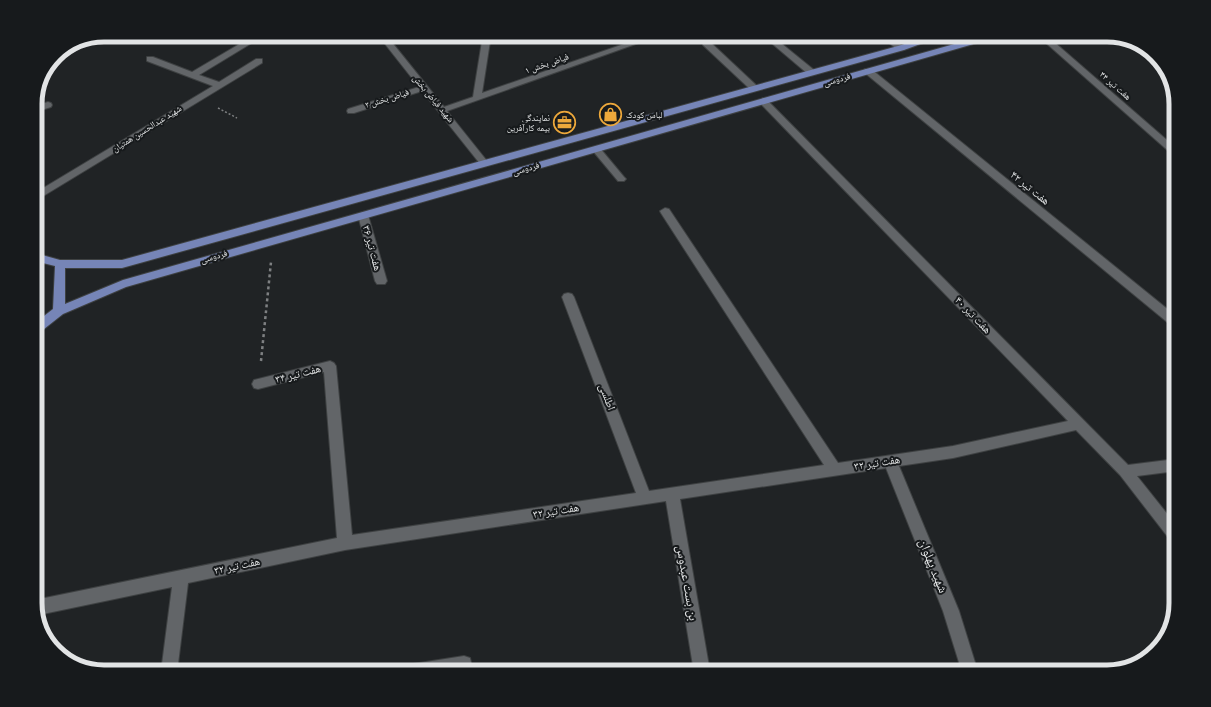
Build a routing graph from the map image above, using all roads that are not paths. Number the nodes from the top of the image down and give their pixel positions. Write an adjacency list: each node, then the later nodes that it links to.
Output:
1 (249, 42): 17 (street)
2 (387, 42): 19 (street, شهید فیاض بخش)
3 (486, 42): 21 (street)
4 (640, 42): 21 (street, فیاض بخش ۱)
5 (775, 42): 16 (street)
6 (893, 42): 11 (street)
7 (919, 42): 11 (main road, فردوسی)
8 (972, 42): 13 (main road, فردوسی)
9 (1049, 42): 27 (street, هفت تیر ۴۴)
10 (706, 43): 20 (street)
11 (901, 48): 13 (main road); 16 (main road, فردوسی)
12 (150, 58): 17 (street)
13 (916, 59): 15 (main road, فردوسی)
14 (259, 61): 18 (street, شهید عبدالحسین همتیان)
15 (868, 71): 22 (main road, فردوسی); 40 (street, هفت تیر ۴۲)
16 (811, 72): 20 (main road, فردوسی)
17 (193, 75): 18 (street)
18 (219, 85): 32 (street, شهید عبدالحسین همتیان)
19 (423, 88): 25 (street, فیاض بخش ۲); 26 (street, شهید فیاض بخش)
20 (754, 88): 29 (main road, فردوسی)
21 (477, 98): 26 (street, فیاض بخش ۱)
22 (763, 101): 28 (main road, فردوسی); 43 (street, هفت تیر ۴۰)
23 (48, 105): 24 (street)
24 (42, 107)
25 (351, 110)
26 (443, 110): 29 (street, شهید فیاض بخش)
27 (1169, 147)
28 (596, 149): 30 (main road, فردوسی); 31 (street)
29 (484, 163): 30 (main road); 36 (main road, فردوسی)
30 (493, 178): 34 (main road, فردوسی)
31 (622, 179)
32 (42, 194)
33 (665, 211): 46 (street)
34 (363, 215): 37 (street, هفت تیر ۳۶); 39 (main road, فردوسی)
35 (42, 259): 36 (main road, فردوسی)
36 (60, 264): 39 (main road)
37 (381, 281)
38 (568, 297): 49 (street, اطلسی)
39 (59, 311): 41 (main road, فردوسی)
40 (1169, 317)
41 (42, 324)
42 (258, 384): 51 (street, هفت تیر ۳۴)
43 (1078, 424): 44 (street, هفت تیر ۳۲); 47 (street, هفت تیر ۴۰)
44 (890, 461): 46 (street, هفت تیر ۳۲); 56 (street, شهید پهلوان)
45 (1169, 466): 47 (street)
46 (835, 470): 48 (street, هفت تیر ۳۲)
47 (1125, 471): 50 (street, هفت تیر ۴۰)
48 (672, 494): 49 (street, هفت تیر ۳۲); 55 (street, بن بست عبدوس)
49 (645, 498): 51 (street, هفت تیر ۳۲)
50 (1169, 527)
51 (345, 543): 52 (street, هفت تیر ۳۲)
52 (181, 577): 53 (street, هفت تیر ۳۲); 54 (street)
53 (42, 607)
54 (170, 665)
55 (701, 665)
56 (968, 665)

